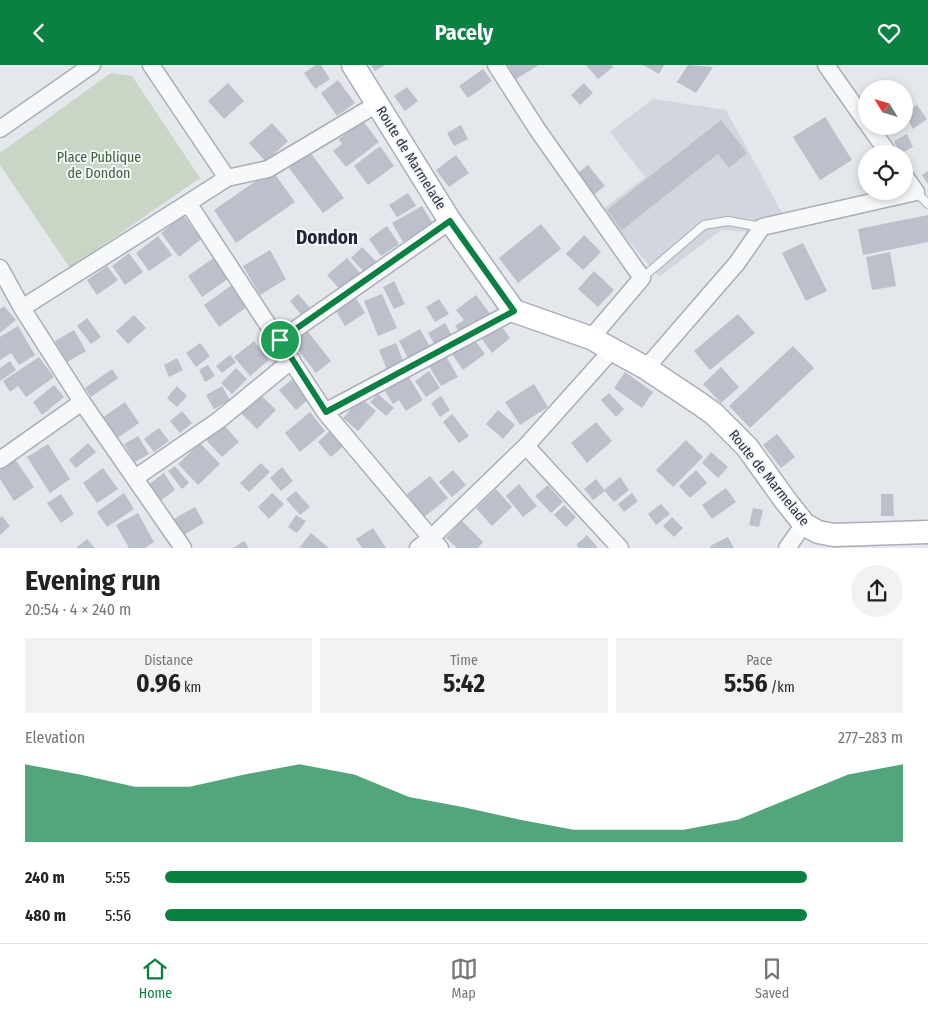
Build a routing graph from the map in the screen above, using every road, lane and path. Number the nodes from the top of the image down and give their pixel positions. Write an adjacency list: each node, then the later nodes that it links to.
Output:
1 (92, 65): 8 (street)
2 (151, 65): 9 (street)
3 (353, 65): 6 (main road, Route de Marmelade)
4 (496, 65): 17 (street)
5 (826, 65): 7 (street)
6 (377, 104): 9 (street); 14 (main road, Route de Marmelade)
7 (858, 111)
8 (0, 129)
9 (227, 178): 12 (street)
10 (913, 188): 11 (street)
11 (916, 192): 13 (lane); 15 (street)
12 (188, 203): 18 (street); 21 (street)
13 (928, 204)
14 (450, 221): 19 (main road, Route de Marmelade); 21 (street)
15 (762, 227): 17 (lane); 24 (street)
16 (0, 267): 18 (street)
17 (642, 279): 20 (street)
18 (22, 308): 25 (street)
19 (514, 311): 20 (main road, Route de Marmelade); 26 (street)
20 (591, 338): 22 (main road, Route de Marmelade)
21 (280, 340): 23 (street)
22 (612, 350): 24 (main road, Route de Marmelade); 27 (street)
23 (292, 359): 26 (street); 29 (street)
24 (646, 368): 30 (main road, Route de Marmelade)
25 (82, 402): 28 (street); 29 (street)
26 (326, 412): 32 (street)
27 (526, 446): 32 (street); 34 (street)
28 (0, 460)
29 (135, 478): 33 (street)
30 (804, 524): 31 (main road, Route de Marmelade); 35 (street)
31 (928, 532)
32 (430, 545)
33 (183, 548)
34 (620, 548)
35 (787, 548)

